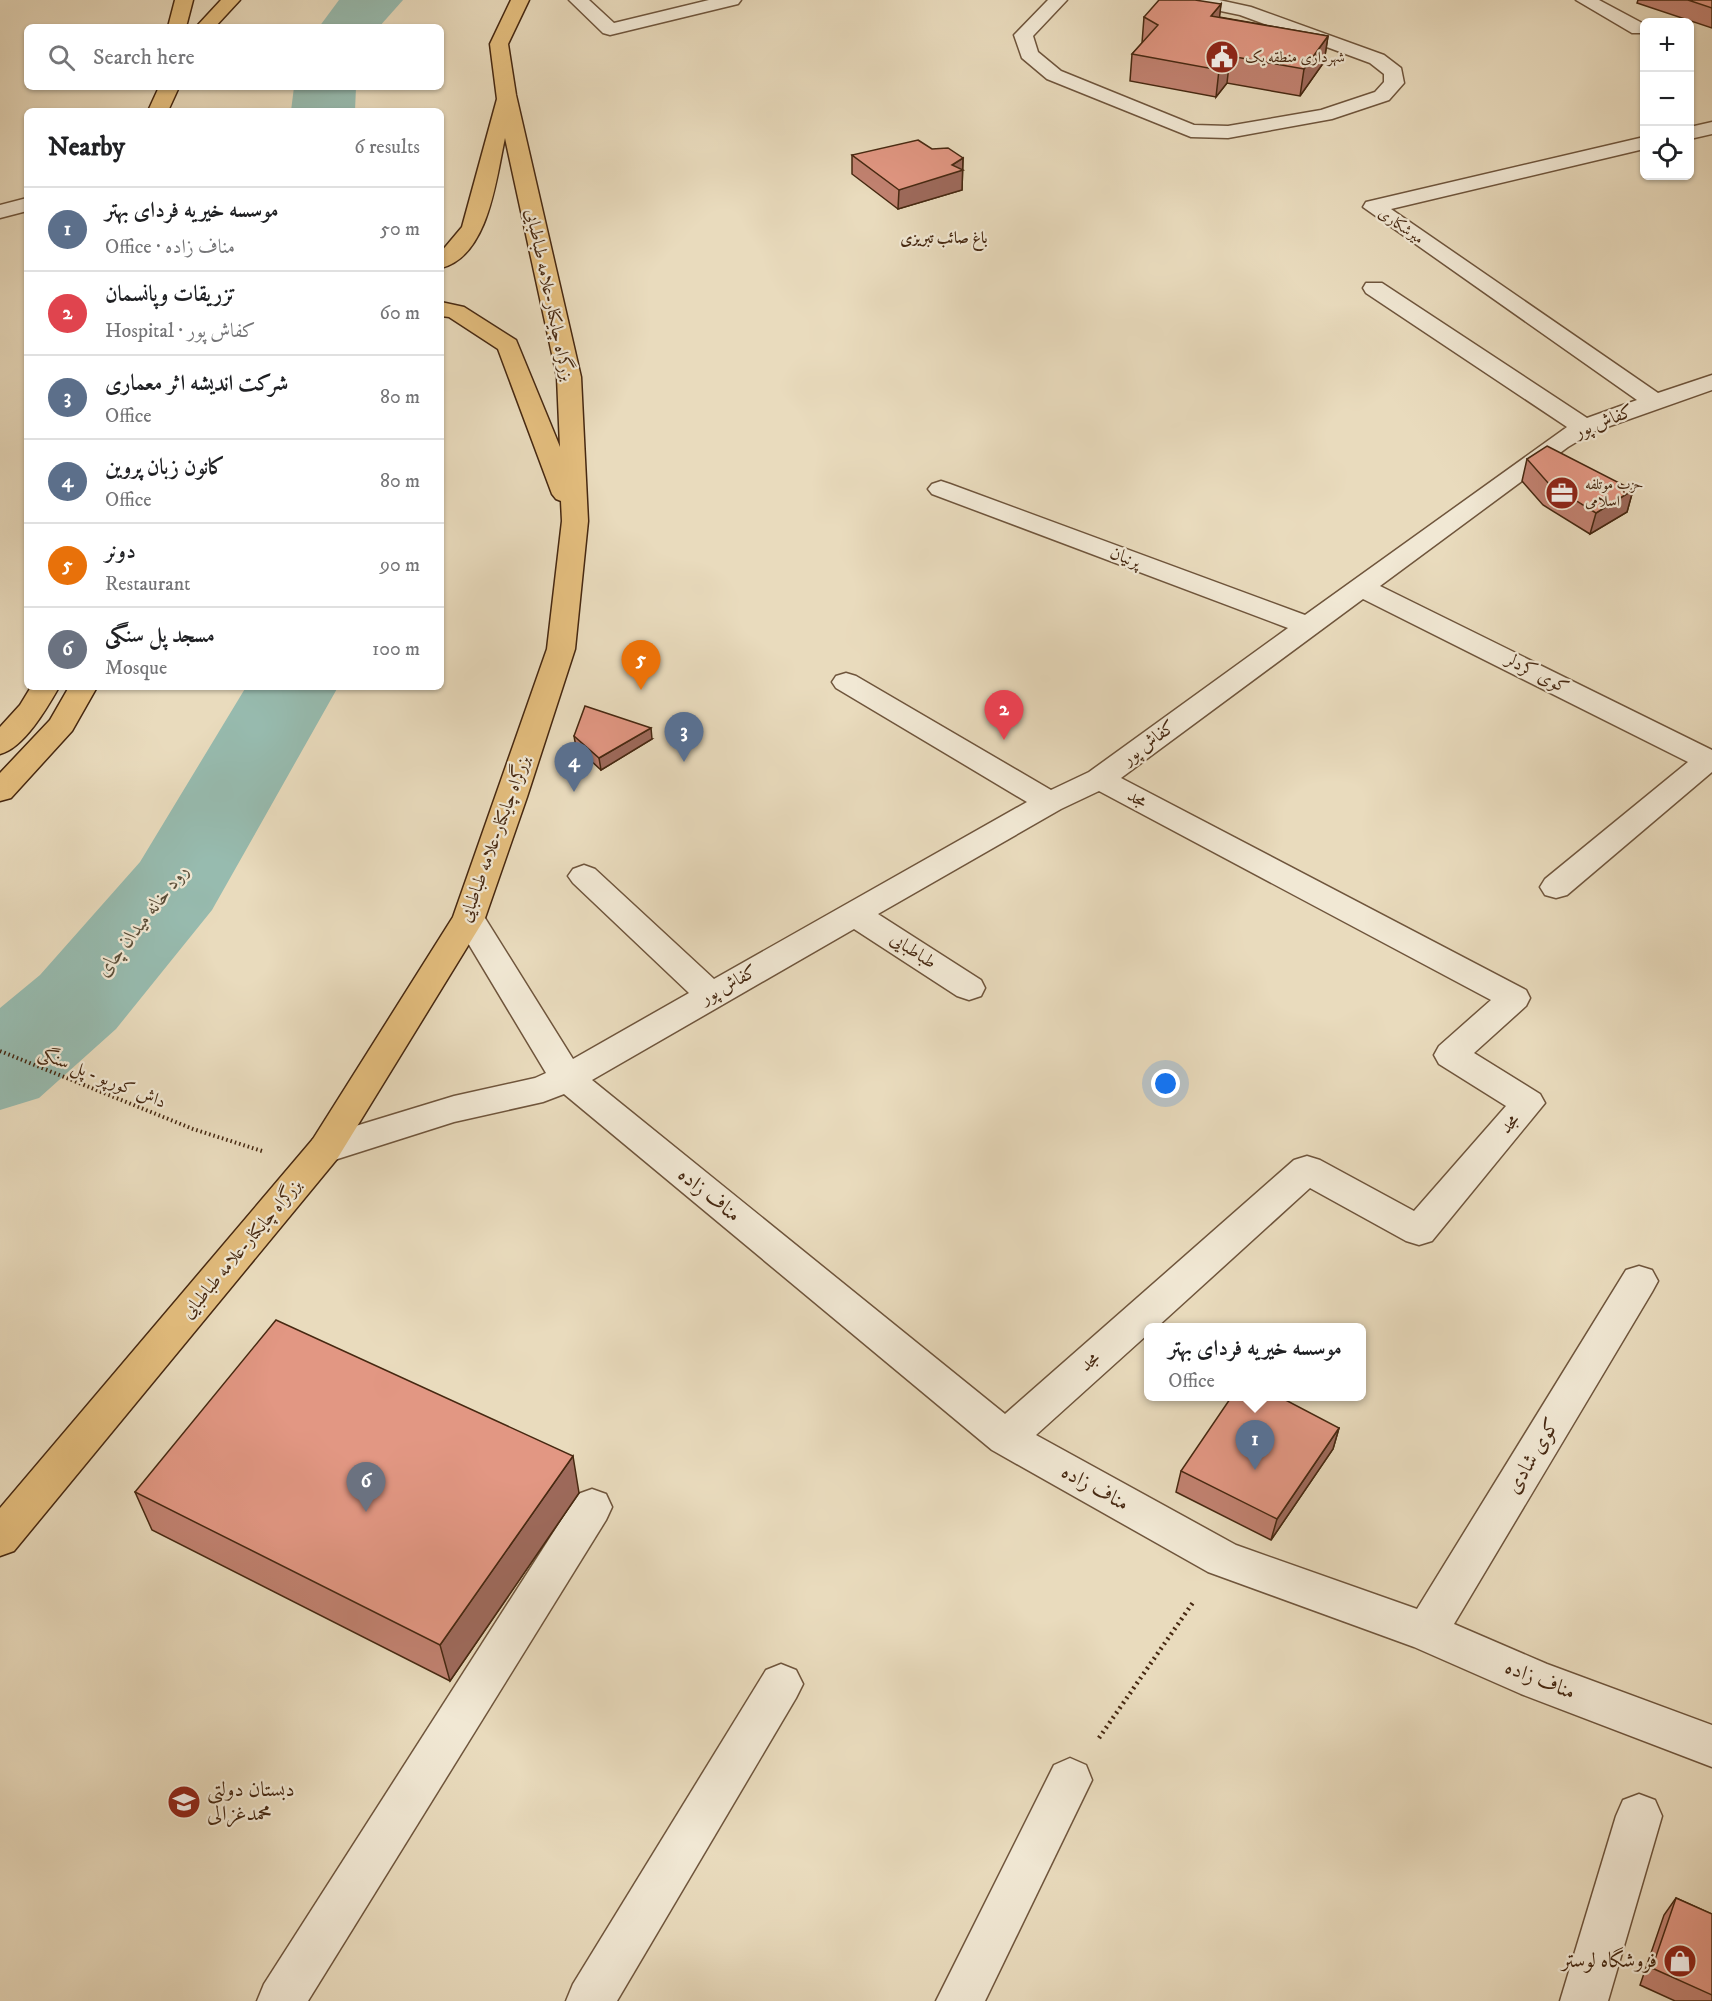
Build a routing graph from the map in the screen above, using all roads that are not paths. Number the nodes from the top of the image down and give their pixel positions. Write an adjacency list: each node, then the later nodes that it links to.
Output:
1 (184, 0): 9 (highway)
2 (231, 0): 10 (highway)
3 (520, 0): 14 (highway, بزرگراه چایکنار-علامه طباطبایی)
4 (578, 0): 5 (street)
5 (732, 0)
6 (1058, 0): 7 (street)
7 (1193, 0)
8 (1585, 0): 11 (street)
9 (178, 24)
10 (208, 24)
11 (1639, 29)
12 (162, 90): 15 (highway)
13 (168, 90): 16 (highway)
14 (506, 95): 22 (highway); 29 (highway, بزرگراه چایکنار-علامه طباطبایی)
15 (158, 108)
16 (159, 108)
17 (1712, 128): 18 (street)
18 (1694, 132)
19 (1640, 144): 26 (street, میرشکاری)
20 (24, 205): 21 (street)
21 (0, 212)
22 (444, 259)
23 (1374, 288): 27 (street)
24 (444, 310): 29 (highway)
25 (1710, 384): 26 (street, کفاش پور)
26 (1656, 402): 27 (street, کفاش پور)
27 (1584, 427): 30 (street, کفاش پور)
28 (941, 489): 31 (street, پرنیان)
29 (575, 521): 43 (highway, بزرگراه چایکنار-علامه طباطبایی)
30 (1361, 586): 31 (street, کفاش پور); 36 (street, کوی کردلر)
31 (1309, 626): 37 (street, کفاش پور)
32 (846, 682): 39 (street)
33 (43, 690): 35 (highway)
34 (81, 690): 38 (highway)
35 (0, 744)
36 (1710, 761): 41 (street)
37 (1100, 779): 39 (street, کفاش پور); 49 (street, مجد)
38 (0, 791)
39 (1050, 802): 42 (street, کفاش پور)
40 (584, 876): 45 (street)
41 (1556, 888)
42 (856, 915): 44 (street, طباطبایی); 45 (street, کفاش پور)
43 (470, 918): 46 (street, مناف زاده); 47 (highway, بزرگراه چایکنار-علامه طباطبایی)
44 (969, 988)
45 (711, 995): 46 (street, کفاش پور)
46 (567, 1078): 47 (street, کفاش پور); 49 (street, مناف زاده)
47 (318, 1158): 51 (highway, بزرگراه چایکنار-علامه طباطبایی)
48 (1639, 1281): 52 (street, کوی شادی)
49 (1006, 1438): 52 (street, مناف زاده)
50 (592, 1508): 57 (street)
51 (0, 1538)
52 (1426, 1632): 54 (street, مناف زاده)
53 (781, 1684): 58 (street)
54 (1712, 1746)
55 (1071, 1780): 59 (street)
56 (1639, 1816): 60 (street)
57 (281, 2001)
58 (590, 2001)
59 (960, 2001)
60 (1584, 2001)

